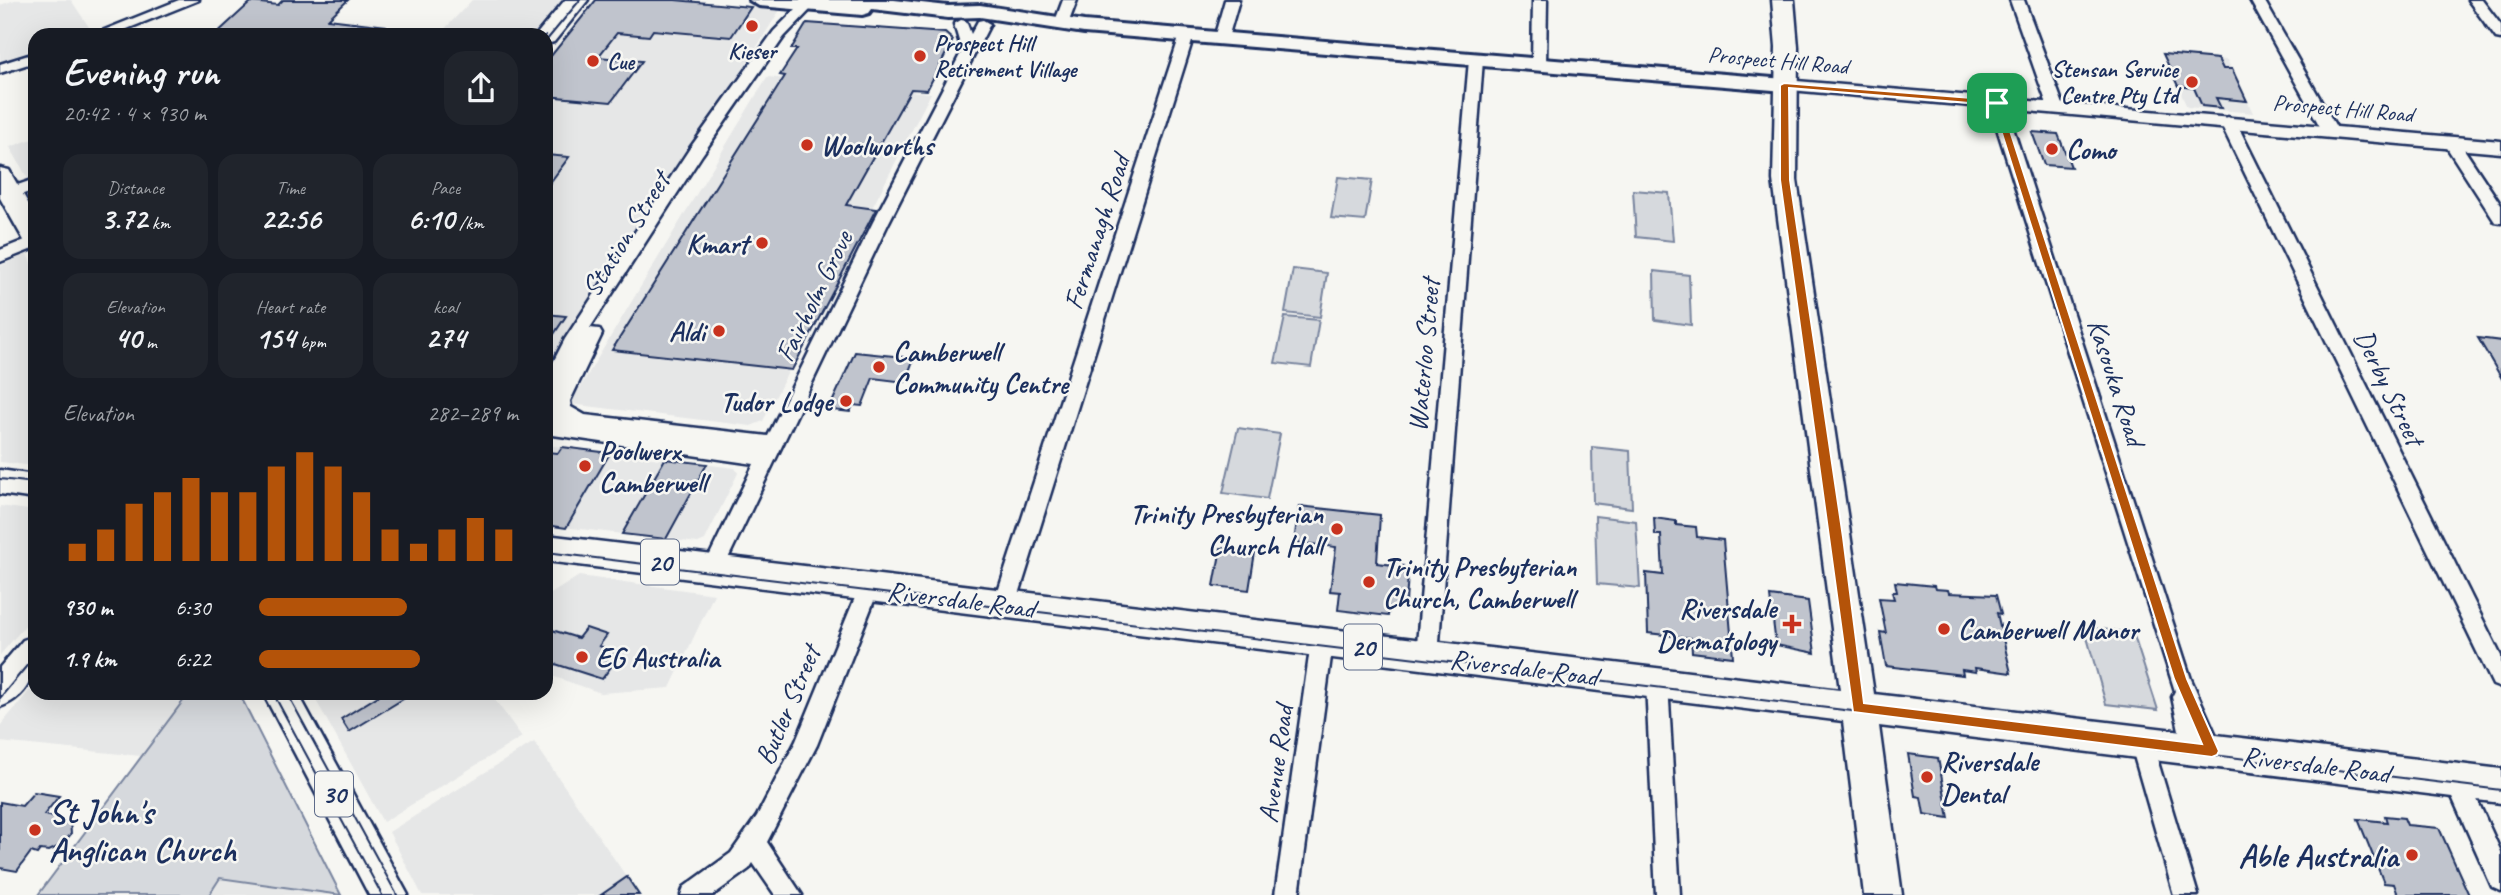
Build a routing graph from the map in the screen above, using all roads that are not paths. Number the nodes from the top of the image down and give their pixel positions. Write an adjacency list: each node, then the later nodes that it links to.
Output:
1 (192, 0): 16 (street)
2 (577, 0): 17 (main road)
3 (759, 0): 13 (main road, Prospect Hill Road)
4 (1061, 0): 15 (street)
5 (1070, 0): 15 (street)
6 (1232, 0): 20 (street)
7 (1541, 0): 24 (street)
8 (1783, 0): 26 (main road)
9 (2017, 0): 28 (street)
10 (2257, 0): 30 (street)
11 (2475, 0): 19 (street)
12 (843, 4): 13 (main road, Prospect Hill Road); 14 (main road, Prospect Hill Road)
13 (797, 5): 39 (street, Station Street)
14 (964, 16): 15 (main road, Prospect Hill Road); 21 (street, Fairholm Grove); 21 (street)
15 (1056, 24): 18 (main road, Prospect Hill Road)
16 (134, 28)
17 (553, 29)
18 (1187, 35): 20 (main road, Prospect Hill Road); 48 (street, Fermanagh Road)
19 (2501, 35)
20 (1221, 38): 23 (main road, Prospect Hill Road)
21 (968, 49): 42 (street, Fairholm Grove)
22 (28, 59): 25 (street)
23 (1476, 60): 24 (main road, Prospect Hill Road); 50 (street, Waterloo Street)
24 (1539, 66): 26 (main road, Prospect Hill Road)
25 (0, 69)
26 (1784, 85): 27 (street, Prospect Hill Road); 56 (main road)
27 (1997, 103): 28 (street, Prospect Hill Road); 58 (street, Kasouka Road)
28 (2056, 107): 29 (street, Prospect Hill Road)
29 (2228, 122): 30 (street, Prospect Hill Road); 52 (street, Derby Street)
30 (2331, 132): 31 (street, Prospect Hill Road)
31 (2452, 142): 32 (street, Prospect Hill Road); 35 (street)
32 (2501, 147)
33 (28, 184): 34 (street)
34 (5, 185): 36 (main road)
35 (2501, 218)
36 (28, 227)
37 (28, 243): 38 (street)
38 (0, 256)
39 (553, 401): 41 (street)
40 (553, 428): 41 (street)
41 (644, 434): 42 (street)
42 (769, 451): 46 (street, Fairholm Grove)
43 (0, 482): 44 (main road)
44 (28, 486)
45 (553, 549): 46 (main road, Riversdale Road / 20)
46 (713, 569): 47 (main road, Riversdale Road / 20)
47 (869, 588): 48 (main road, Riversdale Road / 20); 61 (street, Butler Street)
48 (1005, 604): 49 (main road, Riversdale Road / 20)
49 (1322, 642): 50 (main road, Riversdale Road / 20); 66 (street, Avenue Road)
50 (1427, 655): 53 (main road, Riversdale Road / 20)
51 (28, 658): 54 (main road)
52 (2501, 678)
53 (1657, 683): 56 (main road, Riversdale Road / 20); 67 (street)
54 (0, 692)
55 (284, 700): 63 (main road, 30)
56 (1858, 708): 57 (main road, Riversdale Road / 20); 68 (main road)
57 (2141, 743): 58 (main road, Riversdale Road / 20); 69 (street)
58 (2203, 750): 59 (main road, Riversdale Road / 20)
59 (2457, 781): 60 (main road, Riversdale Road / 20); 62 (street)
60 (2501, 786)
61 (754, 844): 64 (street, Butler Street); 65 (street)
62 (2501, 879)
63 (389, 895)
64 (693, 895)
65 (790, 895)
66 (1287, 895)
67 (1668, 895)
68 (1883, 895)
69 (2186, 895)

